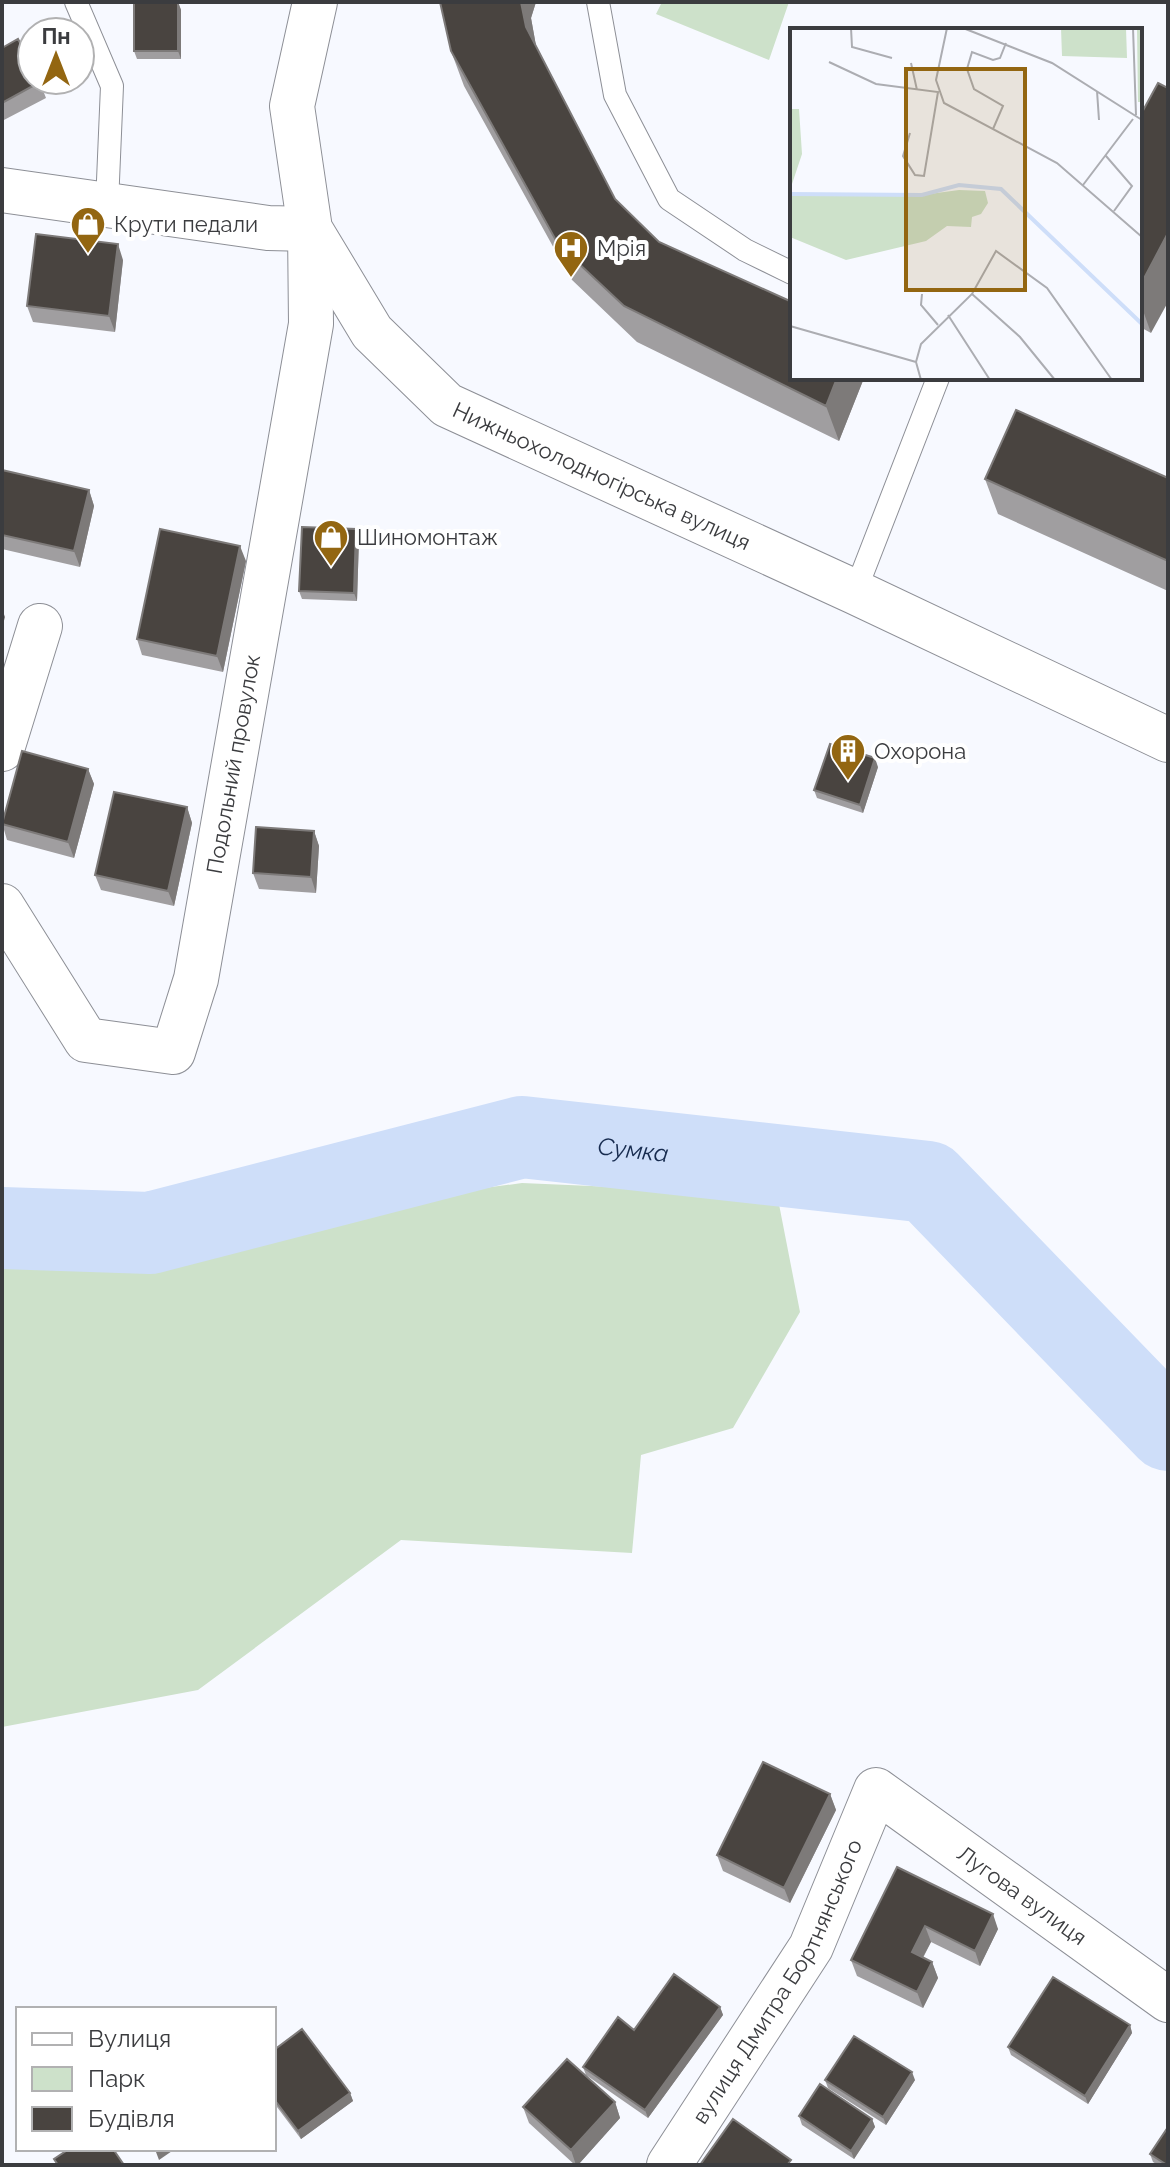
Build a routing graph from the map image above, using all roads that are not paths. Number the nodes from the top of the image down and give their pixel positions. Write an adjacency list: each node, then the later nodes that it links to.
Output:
1 (76, 2): 5 (lane)
2 (315, 2): 6 (street, Нижньохолодногірська вулиця)
3 (598, 2): 7 (lane)
4 (2, 190): 5 (street)
5 (107, 204): 6 (street)
6 (310, 229): 9 (street, Нижньохолодногірська вулиця); 13 (street, Подольний провулок)
7 (790, 272)
8 (937, 380): 9 (lane)
9 (855, 592): 11 (street, Нижньохолодногірська вулиця)
10 (40, 626): 12 (street)
11 (1168, 740)
12 (2, 749)
13 (2, 906)
14 (876, 1790): 15 (street, Лугова вулиця); 16 (street, вулиця Дмитра Бортнянського)
15 (1168, 2000)
16 (669, 2165)

